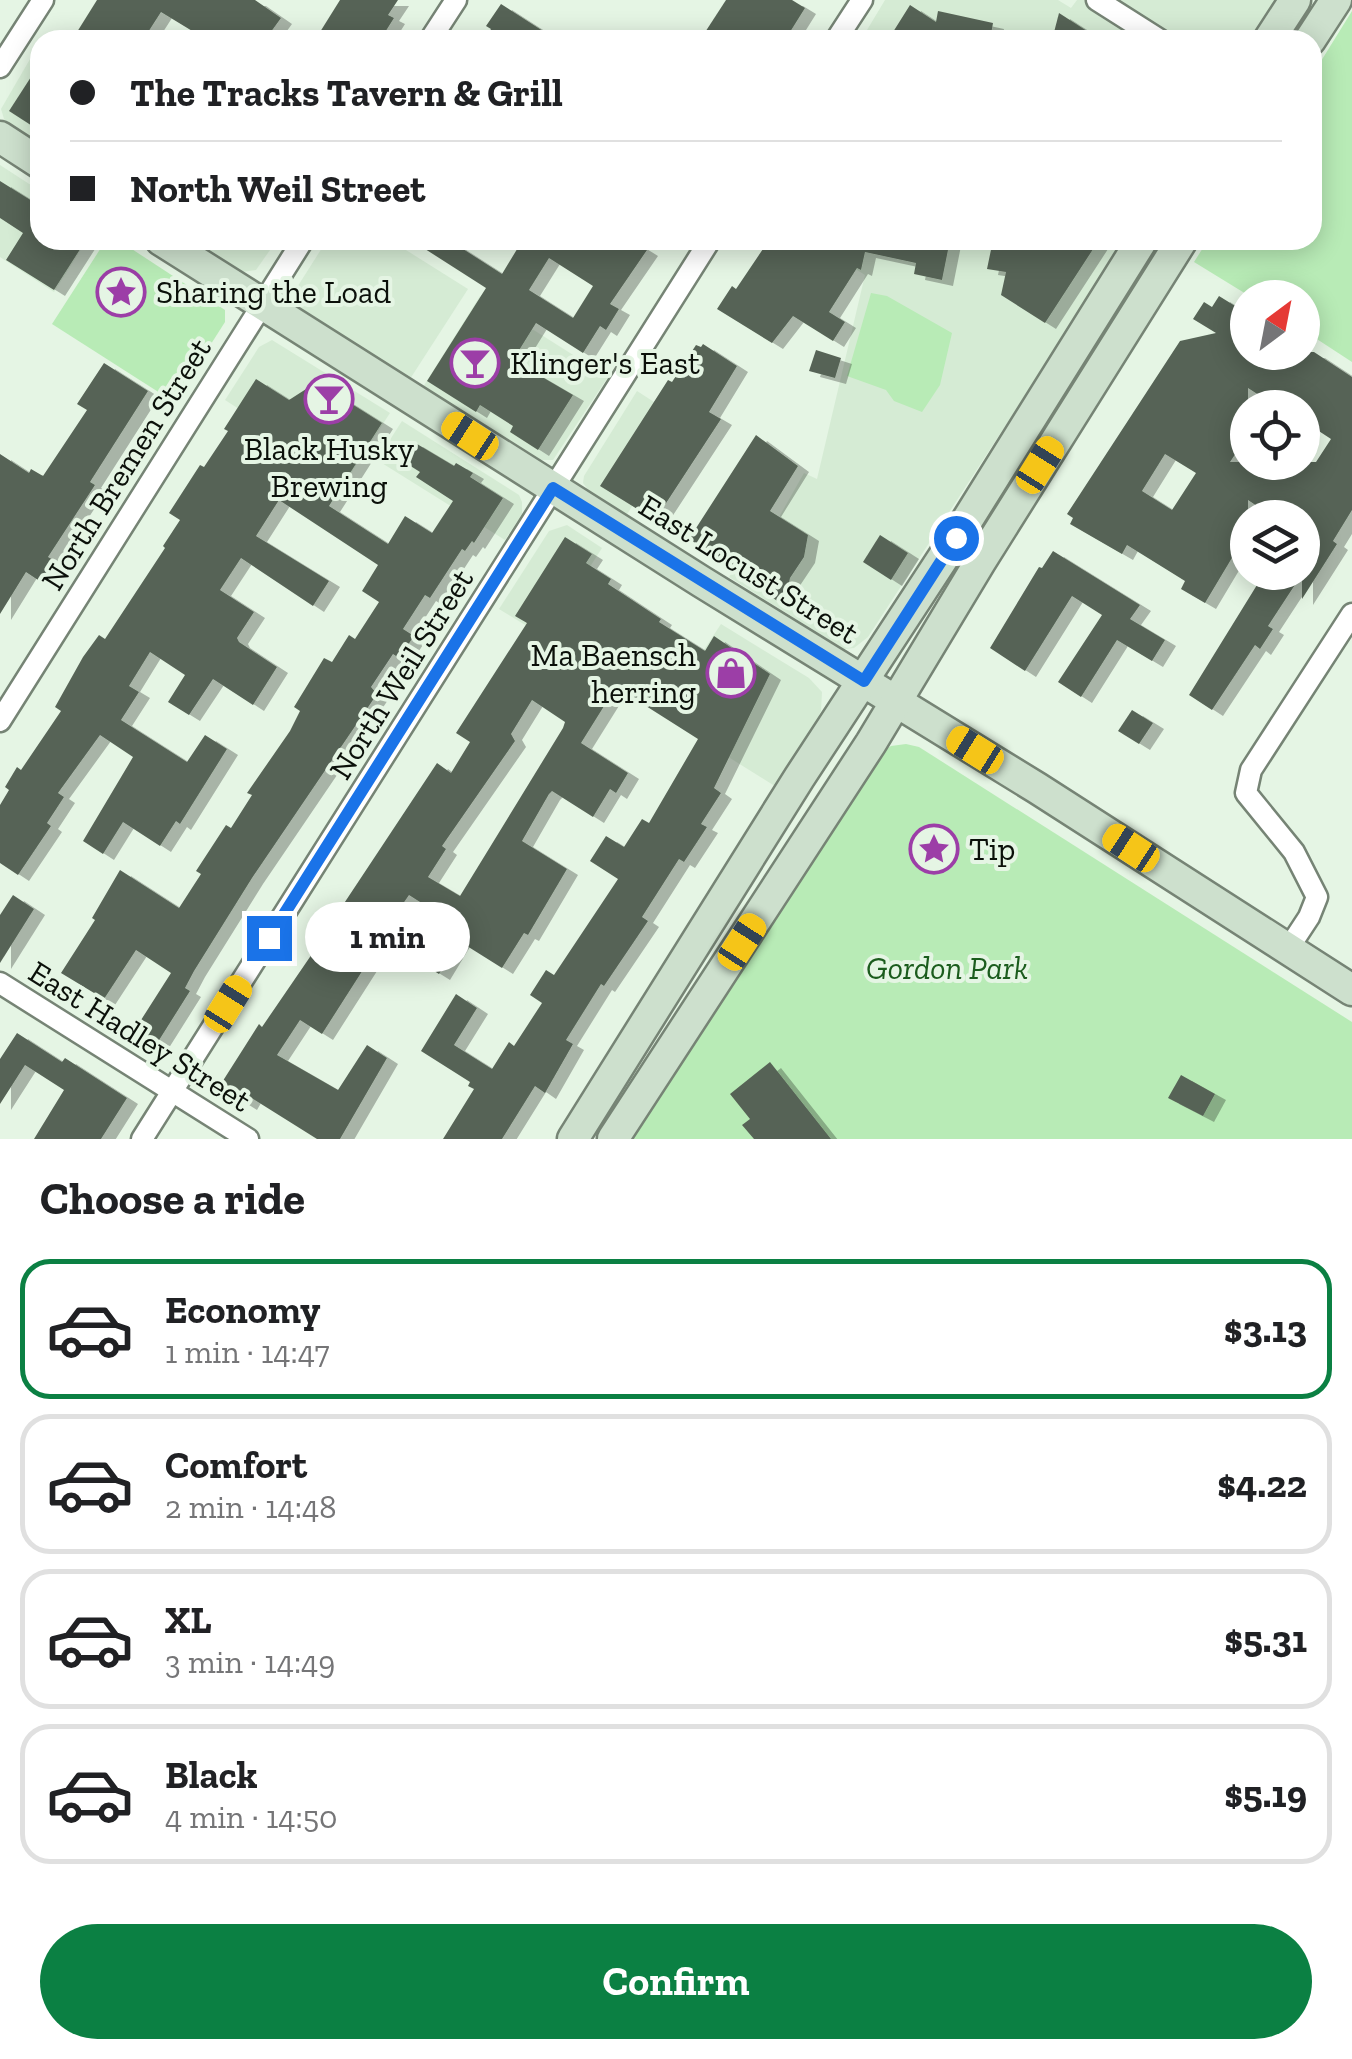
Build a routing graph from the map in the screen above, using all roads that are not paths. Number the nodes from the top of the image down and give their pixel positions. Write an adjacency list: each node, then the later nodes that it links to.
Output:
1 (43, 0): 12 (street)
2 (456, 0): 7 (street)
3 (862, 0): 8 (street)
4 (1097, 0): 9 (street)
5 (1295, 0): 10 (main road)
6 (1336, 0): 11 (main road)
7 (436, 30)
8 (842, 30)
9 (1144, 30)
10 (1276, 30)
11 (1316, 30)
12 (0, 67)
13 (0, 138): 14 (main road)
14 (30, 157)
15 (177, 250): 20 (main road, East Locust Street)
16 (297, 250): 20 (street, North Bremen Street)
17 (704, 250): 21 (street, North Weil Street)
18 (1136, 250): 23 (main road)
19 (1176, 250): 24 (main road)
20 (262, 304): 21 (main road, East Locust Street); 25 (street, North Bremen Street)
21 (553, 488): 23 (main road, East Locust Street); 29 (street, North Weil Street)
22 (1352, 614): 26 (street)
23 (864, 681): 24 (main road, East Locust Street); 32 (main road)
24 (897, 701): 26 (main road, East Locust Street); 33 (main road)
25 (0, 721)
26 (1288, 949): 28 (main road, East Locust Street)
27 (0, 983): 29 (street, East Hadley Street)
28 (1352, 990)
29 (172, 1092): 30 (street, North Weil Street); 31 (street, East Hadley Street)
30 (142, 1139)
31 (248, 1139)
32 (573, 1139)
33 (612, 1139)

